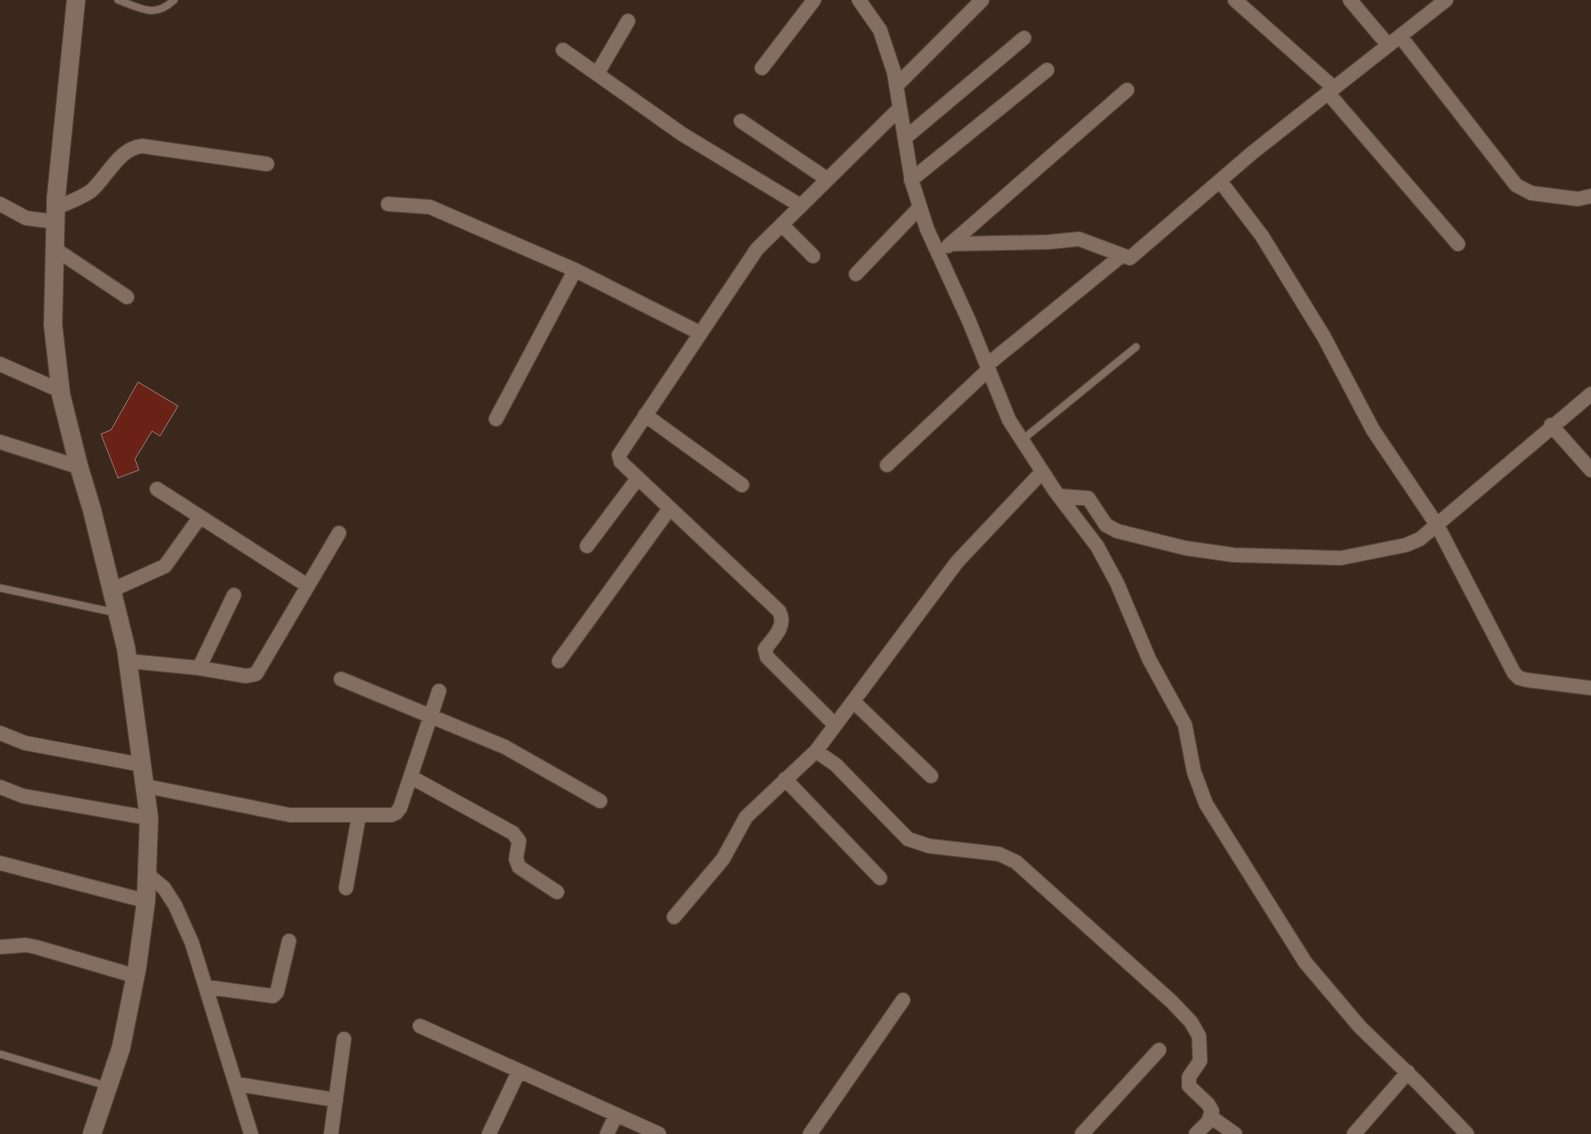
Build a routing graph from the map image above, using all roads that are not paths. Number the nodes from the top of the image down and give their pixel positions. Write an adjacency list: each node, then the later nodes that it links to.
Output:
1 (76, 0): 33 (street)
2 (118, 0): 3 (lane)
3 (174, 0)
4 (814, 0): 15 (street)
5 (859, 0): 18 (street)
6 (982, 0): 18 (street)
7 (1235, 0): 20 (street)
8 (1350, 0): 13 (street)
9 (1446, 0): 11 (street)
10 (628, 21): 17 (street)
11 (1400, 36): 13 (street); 28 (street)
12 (1024, 38): 23 (street)
13 (1388, 45): 20 (street)
14 (562, 50): 17 (street)
15 (762, 68)
16 (1047, 70): 26 (street)
17 (597, 74): 31 (street)
18 (896, 86): 21 (street)
19 (1126, 90): 36 (street)
20 (1331, 90): 27 (street); 35 (street)
21 (900, 108): 23 (street); 25 (street)
22 (741, 121): 25 (street)
23 (905, 138): 26 (street)
24 (267, 164): 33 (street)
25 (827, 180): 31 (street)
26 (911, 180): 32 (street)
27 (1220, 181): 39 (street); 64 (street)
28 (1591, 196)
29 (0, 204): 33 (street)
30 (388, 204): 40 (street)
31 (801, 206): 34 (street)
32 (920, 207): 36 (street); 41 (street)
33 (56, 215): 37 (street)
34 (782, 225): 38 (street); 43 (street)
35 (1458, 244)
36 (944, 248): 39 (street); 46 (street)
37 (55, 250): 42 (street); 47 (street)
38 (813, 256)
39 (1121, 256): 46 (street)
40 (575, 270): 43 (street); 50 (street)
41 (856, 274)
42 (127, 297)
43 (700, 333): 49 (street)
44 (1136, 347): 52 (lane)
45 (0, 364): 47 (street)
46 (988, 367): 52 (street); 54 (street)
47 (60, 391): 55 (street)
48 (1591, 394): 51 (street)
49 (645, 415): 58 (street); 59 (street)
50 (496, 419)
51 (1552, 425): 56 (street); 64 (street)
52 (1022, 440): 57 (street)
53 (0, 442): 55 (street)
54 (887, 465)
55 (79, 467): 69 (street)
56 (1591, 470)
57 (1042, 472): 61 (street); 78 (street)
58 (638, 478): 62 (street); 66 (street)
59 (742, 485)
60 (157, 489): 63 (street)
61 (1059, 496): 64 (street); 109 (street)
62 (670, 508): 72 (street); 80 (street)
63 (200, 517): 67 (street); 69 (street)
64 (1437, 525): 76 (street)
65 (339, 533): 67 (street)
66 (587, 546)
67 (308, 586): 74 (street)
68 (0, 588): 71 (lane)
69 (112, 590): 71 (street)
70 (234, 595): 74 (street)
71 (118, 613): 73 (street)
72 (559, 661)
73 (128, 662): 74 (street); 83 (street)
74 (199, 668)
75 (342, 679): 79 (street)
76 (1591, 688)
77 (439, 692): 79 (street)
78 (853, 701): 80 (street); 84 (street)
79 (432, 716): 85 (street); 89 (street)
80 (835, 725): 82 (street)
81 (0, 733): 83 (street)
82 (816, 751): 86 (street); 114 (street)
83 (143, 765): 87 (street)
84 (931, 776)
85 (410, 777): 90 (street); 96 (street)
86 (785, 779): 94 (street); 98 (street)
87 (145, 786): 90 (street); 91 (street)
88 (0, 788): 91 (street)
89 (600, 801)
90 (359, 815): 95 (street)
91 (149, 818): 93 (street)
92 (0, 863): 97 (street)
93 (147, 874): 97 (street); 102 (street)
94 (880, 878)
95 (346, 888)
96 (558, 892)
97 (146, 901): 101 (street)
98 (674, 917)
99 (289, 941): 102 (street)
100 (0, 947): 101 (street)
101 (135, 976): 111 (street)
102 (206, 988): 110 (street)
103 (903, 1000): 121 (street)
104 (420, 1026): 108 (street)
105 (344, 1039): 112 (street)
106 (1159, 1050): 122 (street)
107 (0, 1054): 111 (lane)
108 (519, 1071): 113 (street); 118 (street)
109 (1408, 1072): 125 (street); 126 (street)
110 (236, 1084): 112 (street); 115 (street)
111 (108, 1086): 116 (street)
112 (336, 1100): 117 (street)
113 (616, 1115): 119 (street); 120 (street)
114 (1211, 1117): 123 (street); 124 (street)
115 (255, 1133)
116 (92, 1134)
117 (331, 1134)
118 (490, 1134)
119 (607, 1134)
120 (658, 1134)
121 (810, 1134)
122 (1082, 1134)
123 (1196, 1134)
124 (1235, 1134)
125 (1354, 1134)
126 (1467, 1134)

